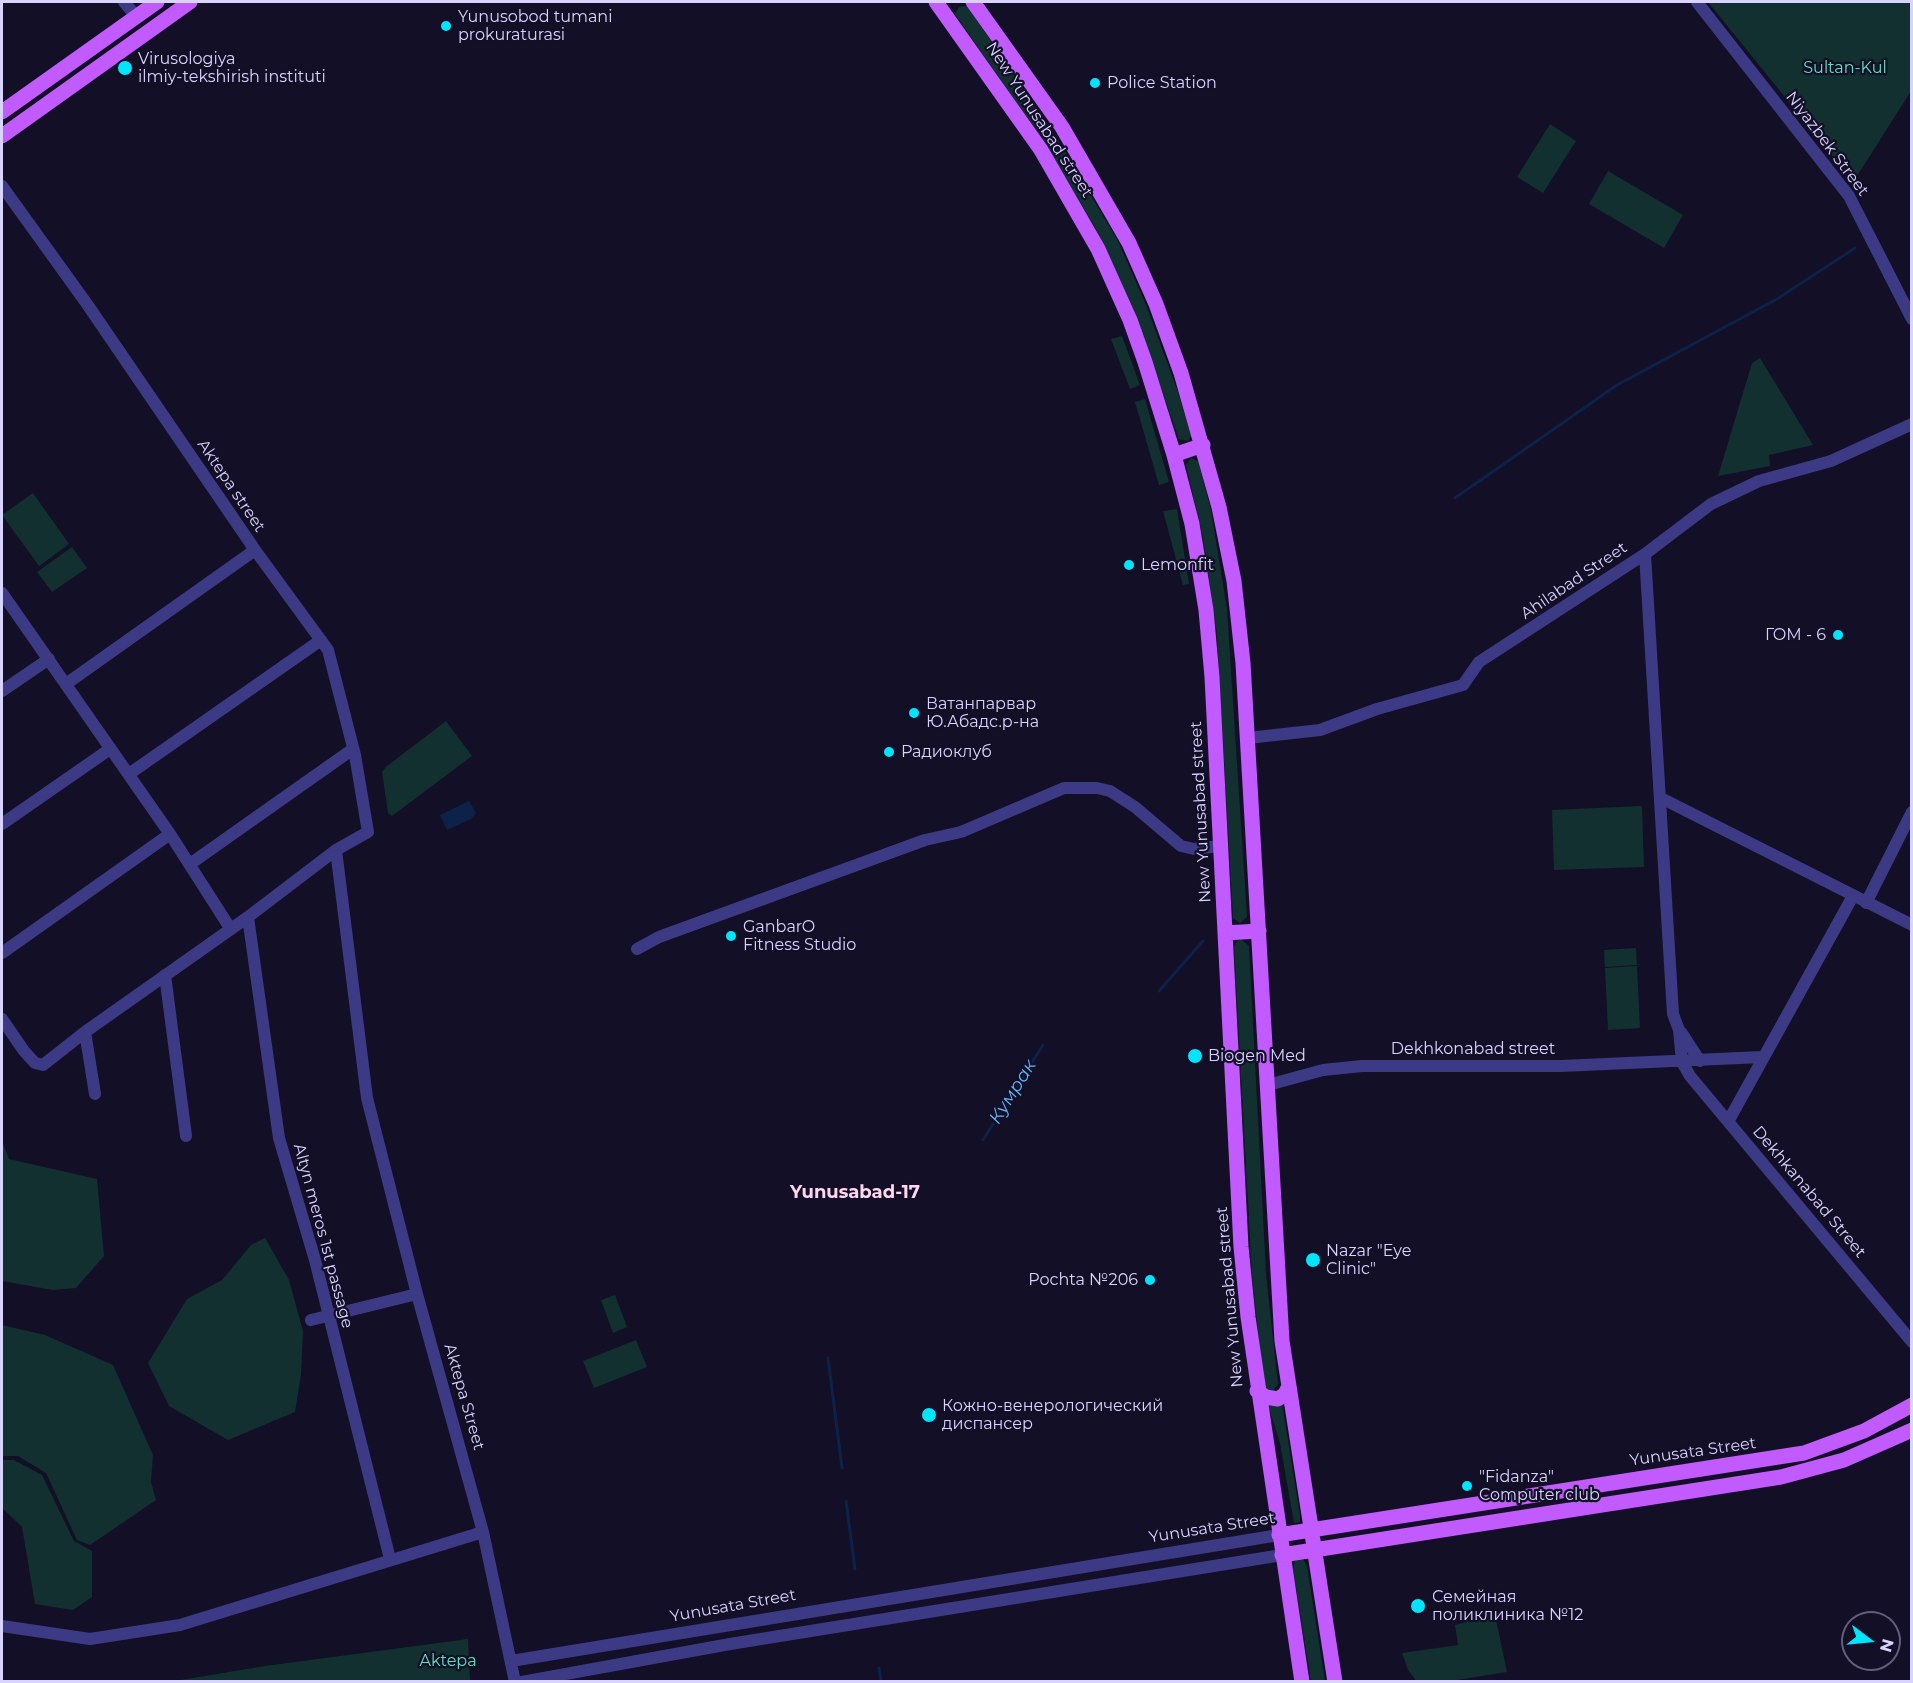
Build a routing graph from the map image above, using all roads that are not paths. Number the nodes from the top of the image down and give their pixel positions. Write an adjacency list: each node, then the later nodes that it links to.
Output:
1 (124, 2): 8 (street)
2 (157, 2): 8 (main road)
3 (190, 2): 10 (main road)
4 (936, 2): 9 (main road, New Yunusabad street)
5 (955, 2): 9 (main road)
6 (973, 2): 16 (main road, New Yunusabad street)
7 (1697, 2): 14 (street, Niyazbek Street)
8 (136, 16): 10 (main road); 11 (main road)
9 (950, 21): 17 (main road, New Yunusabad street)
10 (147, 32): 12 (main road)
11 (2, 112)
12 (2, 136)
13 (2, 186): 18 (street, Aktepa street)
14 (1911, 319)
15 (1911, 424): 19 (street, Ahilabad Street)
16 (1203, 445): 17 (main road); 25 (main road, New Yunusabad street)
17 (1174, 455): 33 (main road, New Yunusabad street)
18 (255, 550): 21 (street, Aktepa street); 23 (street)
19 (1645, 554): 25 (street, Ahilabad Street); 29 (street)
20 (2, 593): 22 (street)
21 (321, 640): 27 (street, Aktepa street); 28 (street)
22 (49, 659): 23 (street); 24 (street)
23 (66, 684): 26 (street)
24 (2, 691)
25 (1248, 738): 41 (main road, New Yunusabad street)
26 (110, 749): 28 (street); 31 (street)
27 (353, 749): 34 (street, Aktepa street); 35 (street)
28 (129, 774): 32 (street)
29 (1661, 798): 36 (street); 47 (street)
30 (1911, 812): 37 (street)
31 (2, 824)
32 (170, 834): 35 (street); 44 (street)
33 (1221, 846): 42 (main road, New Yunusabad street); 43 (street)
34 (336, 850): 38 (street); 56 (street, Aktepa Street)
35 (190, 864): 40 (street)
36 (1853, 896): 37 (street); 49 (street)
37 (1866, 903): 39 (street)
38 (248, 917): 40 (street); 57 (street, Altyn meros 1st passage)
39 (1911, 925)
40 (230, 928): 45 (street)
41 (1259, 931): 42 (main road); 52 (main road, New Yunusabad street)
42 (1225, 933): 61 (main road, New Yunusabad street)
43 (637, 949)
44 (2, 953)
45 (165, 975): 48 (street); 55 (street)
46 (2, 1019): 48 (street)
47 (1679, 1030): 50 (street); 51 (street)
48 (86, 1032): 53 (street)
49 (1762, 1057): 50 (street, Dekhkonabad street); 54 (street)
50 (1700, 1061): 51 (street, Dekhkonabad street)
51 (1682, 1062): 52 (street, Dekhkonabad street); 54 (street, Dekhkanabad Street)
52 (1268, 1085): 60 (main road, New Yunusabad street)
53 (95, 1094)
54 (1729, 1120): 59 (street, Dekhkanabad Street)
55 (186, 1136)
56 (417, 1294): 57 (street); 65 (street, Aktepa Street)
57 (328, 1317): 58 (street); 69 (street, Altyn meros 1st passage)
58 (311, 1320)
59 (1911, 1342)
60 (1288, 1388): 61 (main road); 64 (main road, New Yunusabad street)
61 (1257, 1391): 66 (main road, New Yunusabad street)
62 (1911, 1405): 64 (main road, Yunusata Street)
63 (1911, 1430): 67 (main road)
64 (1310, 1530): 66 (main road, Yunusata Street); 67 (main road, New Yunusabad street)
65 (483, 1532): 69 (street); 71 (street, Aktepa Street)
66 (1279, 1535): 68 (main road, New Yunusabad street); 71 (street, Yunusata Street)
67 (1314, 1550): 68 (main road); 75 (main road, New Yunusabad street)
68 (1282, 1555): 73 (street); 74 (main road, New Yunusabad street)
69 (390, 1559): 70 (street)
70 (2, 1626)
71 (511, 1661): 72 (street, Aktepa Street)
72 (515, 1682)
73 (522, 1682)
74 (1302, 1682)
75 (1335, 1682)

